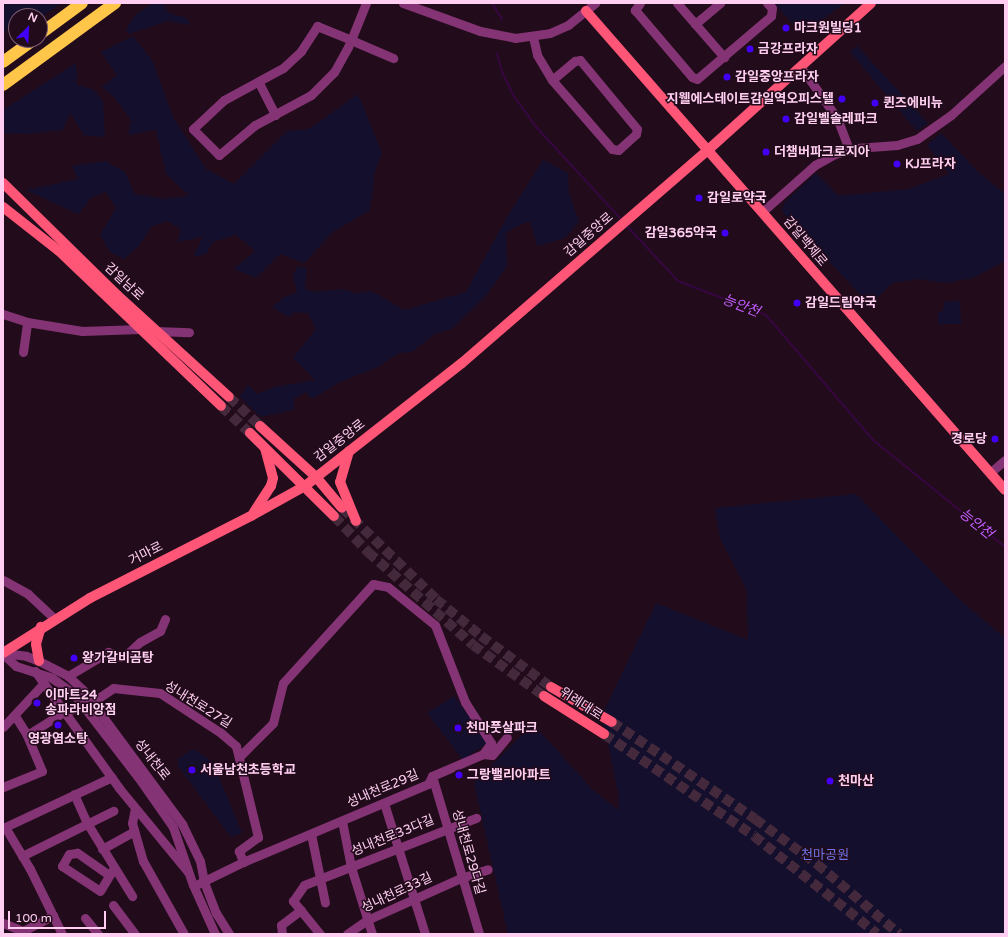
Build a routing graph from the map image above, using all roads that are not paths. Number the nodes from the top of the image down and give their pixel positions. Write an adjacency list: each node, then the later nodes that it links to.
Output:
1 (82, 3): 13 (highway)
2 (115, 3): 24 (highway)
3 (366, 3): 15 (street)
4 (403, 3): 14 (street)
5 (595, 3): 11 (street)
6 (640, 3): 17 (street)
7 (677, 3): 12 (street)
8 (720, 3): 12 (street)
9 (767, 3): 17 (street)
10 (871, 3): 20 (main road, 감일중앙로)
11 (586, 11): 14 (street); 26 (main road, 감일백제로)
12 (695, 24): 17 (street)
13 (48, 28)
14 (533, 37): 22 (street)
15 (351, 40): 18 (street); 23 (street); 25 (street)
16 (22, 48): 19 (highway)
17 (724, 57)
18 (393, 58)
19 (3, 62)
20 (800, 66): 26 (main road, 감일중앙로); 27 (street)
21 (1005, 66): 27 (street)
22 (552, 80): 22 (street)
23 (259, 83): 25 (street); 25 (street)
24 (3, 85)
25 (275, 114)
26 (708, 150): 30 (main road, 감일백제로); 42 (main road, 감일중앙로)
27 (849, 150): 30 (street)
28 (3, 183): 34 (main road, 감일남로)
29 (3, 207): 33 (main road, 감일남로)
30 (762, 212): 44 (main road, 감일백제로)
31 (3, 314): 32 (street)
32 (27, 322): 33 (street); 36 (street)
33 (140, 329): 38 (main road, 감일남로)
34 (156, 331): 35 (street); 37 (main road, 감일남로)
35 (189, 332)
36 (23, 352)
37 (229, 397)
38 (221, 406)
39 (260, 426): 45 (main road)
40 (250, 433): 41 (main road)
41 (264, 447): 46 (main road); 49 (main road)
42 (349, 451): 45 (main road, 감일중앙로); 51 (main road)
43 (1005, 460): 44 (street)
44 (991, 472): 47 (main road, 감일백제로)
45 (316, 477): 46 (main road, 감일중앙로); 48 (main road)
46 (305, 486): 49 (main road, 거마로); 50 (main road)
47 (1005, 490)
48 (342, 508)
49 (251, 516): 53 (main road, 거마로)
50 (334, 516)
51 (356, 521)
52 (3, 580): 53 (street)
53 (55, 619): 55 (main road, 거마로)
54 (165, 619): 59 (street)
55 (41, 627): 56 (main road, 거마로); 57 (main road)
56 (3, 653): 57 (street, 성내천로); 58 (street, 성내천로)
57 (39, 660): 59 (street, 성내천로)
58 (35, 671): 60 (street); 63 (street, 성내천로)
59 (68, 676): 63 (street, 성내천로)
60 (43, 684): 64 (street); 65 (street)
61 (551, 687): 66 (main road, 위례대로)
62 (544, 696): 68 (main road, 위례대로)
63 (87, 704): 64 (street, 성내천로27길); 72 (street, 성내천로27길); 94 (street, 성내천로); 97 (street, 성내천로)
64 (64, 712): 69 (street); 74 (street)
65 (15, 716): 67 (street); 69 (street)
66 (612, 722)
67 (3, 727)
68 (604, 734)
69 (26, 735): 75 (street)
70 (507, 737): 71 (street, 성내천로29길)
71 (483, 754): 72 (street); 73 (street, 성내천로29길)
72 (239, 757): 90 (street, 성내천로27길)
73 (432, 776): 77 (street, 성내천로29길); 84 (street, 성내천로29다길)
74 (112, 777): 76 (street); 78 (street)
75 (3, 788)
76 (74, 794): 82 (street); 83 (street)
77 (384, 803): 81 (street, 성내천로29길); 87 (street)
78 (135, 808): 85 (street); 94 (street)
79 (113, 811): 82 (street)
80 (476, 818): 84 (street, 성내천로33다길)
81 (342, 821): 86 (street, 성내천로29길); 91 (street)
82 (87, 823): 88 (street); 89 (street)
83 (4, 828): 89 (street)
84 (448, 828): 87 (street, 성내천로33다길); 95 (street, 성내천로29다길)
85 (134, 831): 88 (street); 113 (street)
86 (310, 834): 90 (street, 성내천로29길); 96 (street)
87 (399, 848): 91 (street, 성내천로33다길); 100 (street)
88 (102, 849): 93 (street)
89 (22, 856): 104 (street)
90 (243, 862): 97 (street, 성내천로29길)
91 (351, 867): 96 (street, 성내천로33다길); 106 (street)
92 (488, 869): 95 (street, 성내천로33길)
93 (112, 872): 93 (street); 99 (street)
94 (189, 874): 98 (street, 성내천로)
95 (461, 878): 100 (street, 성내천로33길); 109 (street, 성내천로29다길)
96 (320, 879): 101 (street); 103 (street, 성내천로33다길)
97 (204, 882): 98 (street, 성내천로29길); 114 (street, 성내천로)
98 (193, 885): 108 (street, 성내천로)
99 (132, 896)
100 (413, 899): 106 (street, 성내천로33길); 119 (street)
101 (324, 904)
102 (113, 905): 112 (street)
103 (301, 910): 115 (street); 116 (street, 성내천로33다길)
104 (53, 916): 107 (street); 110 (street)
105 (85, 918): 111 (street)
106 (367, 920): 117 (street, 성내천로33길); 118 (street)
107 (3, 923)
108 (211, 933)
109 (477, 933)
110 (62, 934)
111 (98, 934)
112 (135, 934)
113 (184, 934)
114 (229, 934)
115 (282, 934)
116 (320, 934)
117 (347, 934)
118 (372, 934)
119 (425, 934)

